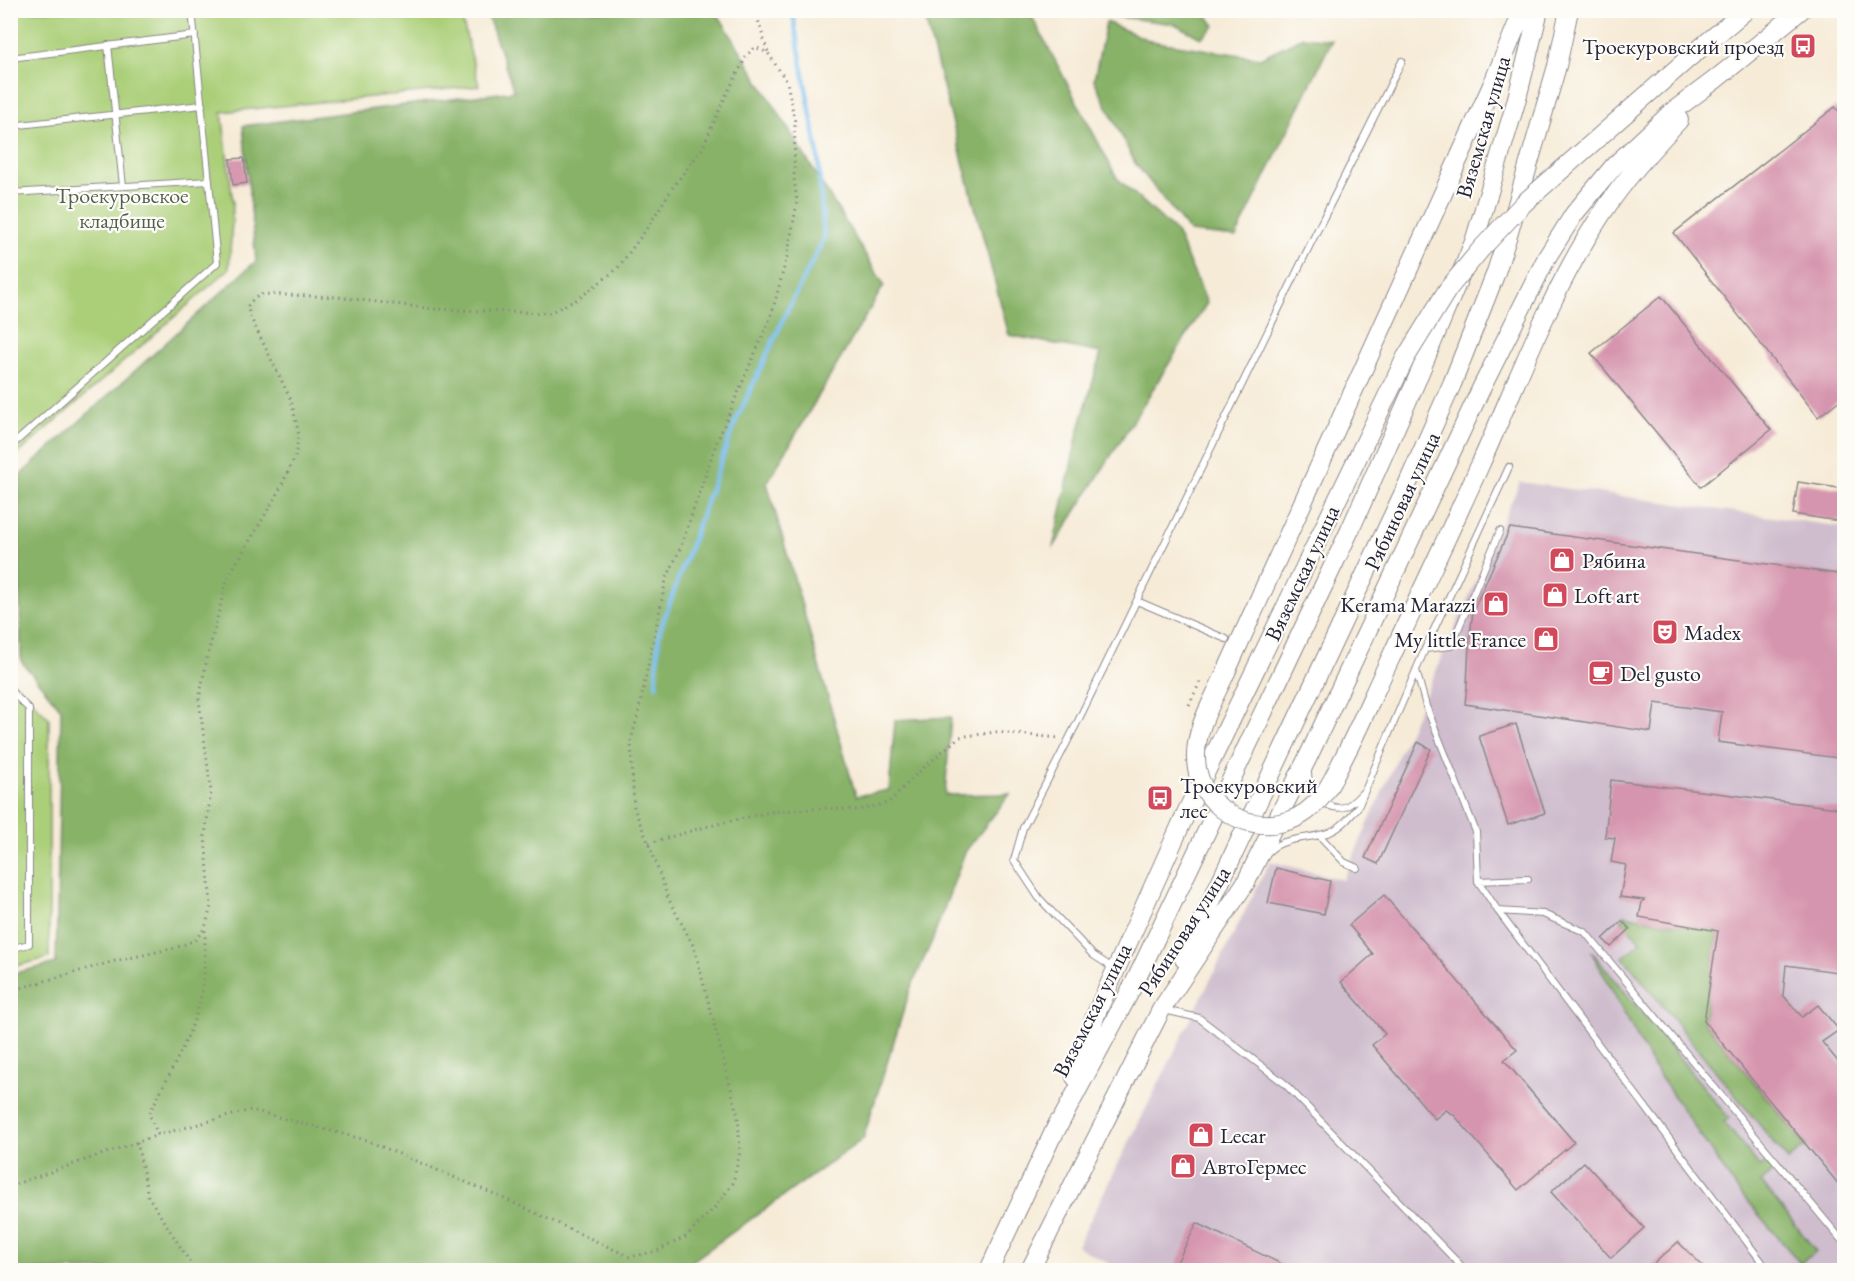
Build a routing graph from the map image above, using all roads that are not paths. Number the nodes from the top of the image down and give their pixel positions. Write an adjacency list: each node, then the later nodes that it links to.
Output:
1 (192, 10): 7 (lane)
2 (1523, 10): 11 (main road, bridge)
3 (1539, 10): 37 (main road, Вяземская улица)
4 (1569, 10): 36 (main road)
5 (1746, 10): 35 (main road, Рябиновая улица, bridge)
6 (1801, 10): 11 (main road, Рябиновая улица)
7 (195, 34): 8 (lane); 12 (lane)
8 (108, 45): 9 (lane); 13 (lane)
9 (10, 58)
10 (1402, 61): 21 (lane)
11 (1716, 79): 26 (main road, Рябиновая улица)
12 (202, 105): 13 (lane); 15 (lane)
13 (116, 114): 14 (lane); 16 (lane)
14 (10, 126)
15 (209, 181): 16 (lane); 18 (lane)
16 (123, 186): 17 (lane)
17 (10, 194)
18 (10, 447)
19 (1509, 467): 23 (lane)
20 (1500, 531): 23 (lane)
21 (1137, 601): 22 (lane); 35 (lane)
22 (1226, 639)
23 (1425, 649): 24 (lane)
24 (1416, 670): 27 (lane); 31 (lane)
25 (10, 690): 34 (lane)
26 (1309, 756): 27 (lane); 32 (main road, Рябиновая улица)
27 (1366, 790): 28 (lane)
28 (1319, 835): 29 (lane); 32 (lane)
29 (1357, 868)
30 (1528, 879): 31 (lane)
31 (1478, 881): 33 (lane)
32 (1246, 882): 36 (main road, Рябиновая улица)
33 (1498, 911): 38 (lane); 42 (lane)
34 (10, 949)
35 (1116, 969): 37 (main road, Рябиновая улица)
36 (1161, 1010): 40 (main road, Рябиновая улица); 41 (lane)
37 (1054, 1134): 39 (main road, Рябиновая улица)
38 (1845, 1243)
39 (988, 1270)
40 (1030, 1270)
41 (1465, 1270)
42 (1768, 1270)

